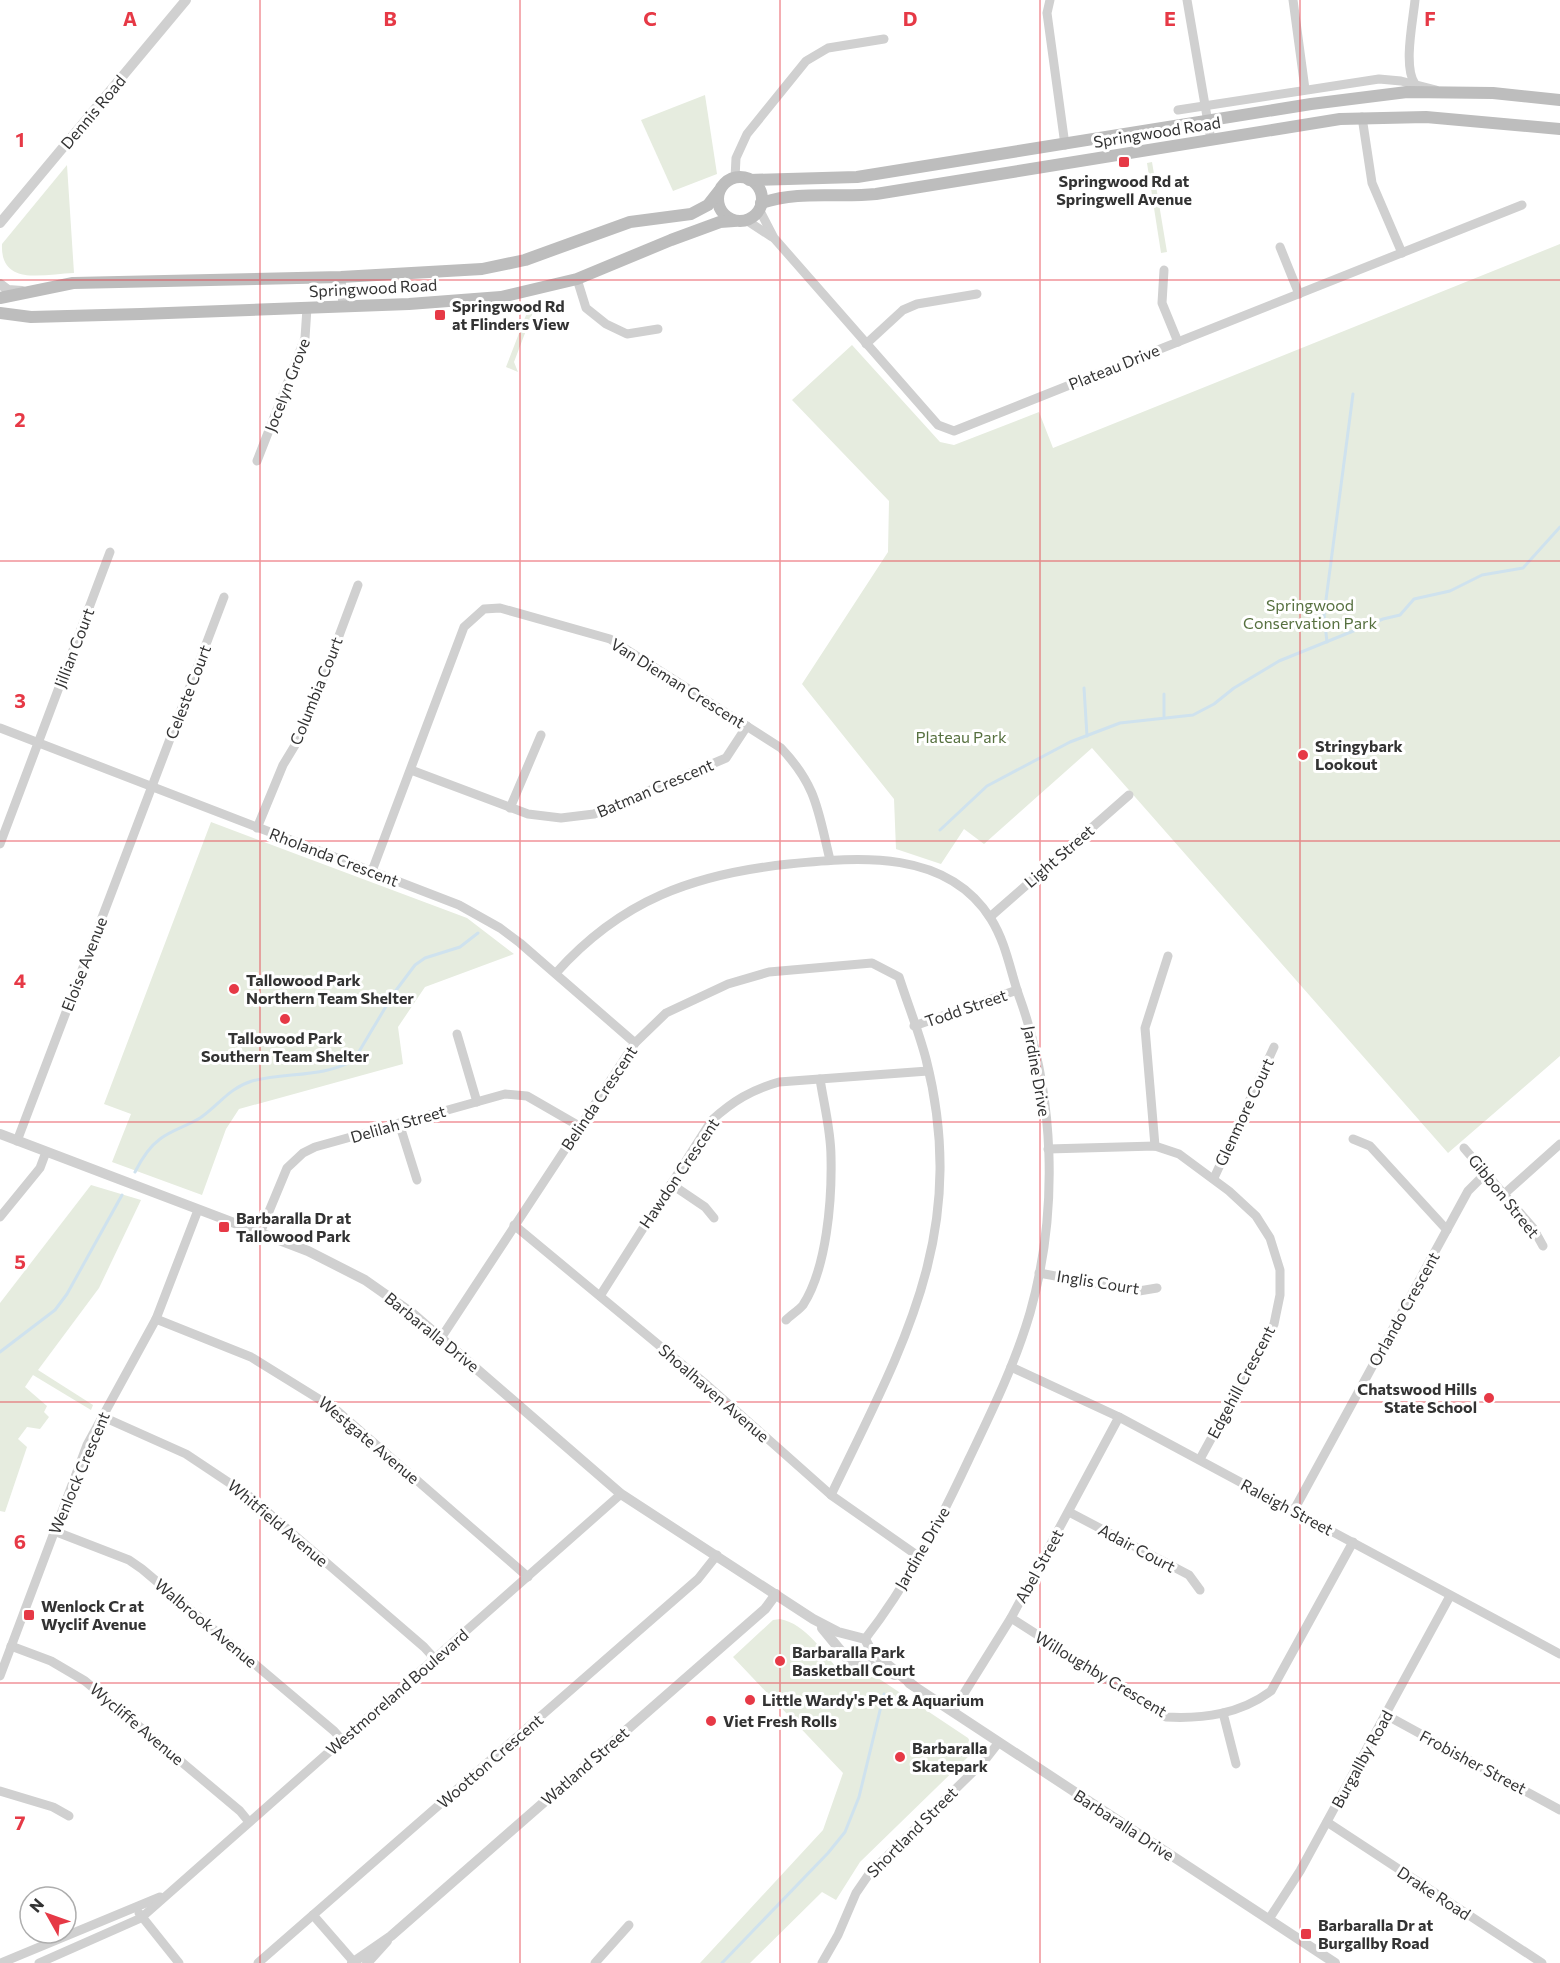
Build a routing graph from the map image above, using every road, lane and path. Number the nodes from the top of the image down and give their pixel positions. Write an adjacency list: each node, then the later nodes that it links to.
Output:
1 (186, 0): 27 (street, Dennis Road)
2 (1050, 0): 20 (street)
3 (1187, 0): 14 (street)
4 (1293, 0): 10 (street)
5 (1415, 0): 7 (street)
6 (884, 39): 21 (street)
7 (1410, 62): 8 (street); 9 (street)
8 (1401, 81): 9 (street, Springwood Road); 10 (street, Springwood Road); 12 (street)
9 (1415, 84): 11 (street, Springwood Road)
10 (1305, 89): 14 (street, Springwood Road)
11 (1438, 92): 12 (main road, Springwood Road); 13 (main road, Springwood Road)
12 (1370, 96): 17 (main road, Springwood Road)
13 (1560, 100)
14 (1206, 106): 15 (street, Springwood Road); 17 (street)
15 (1178, 110)
16 (1362, 117): 18 (main road, Springwood Road); 19 (main road, Springwood Road); 30 (street)
17 (1208, 122): 19 (street); 20 (main road, Springwood Road)
18 (1560, 129)
19 (1211, 140): 25 (main road, Springwood Road)
20 (1065, 145): 22 (main road, Springwood Road)
21 (735, 178): 22 (main road); 23 (main road)
22 (749, 180): 25 (main road)
23 (719, 191): 26 (main road); 32 (main road, Springwood Road)
24 (1522, 205): 30 (street, Plateau Drive)
25 (760, 206): 26 (main road); 28 (street, Plateau Drive)
26 (740, 220): 28 (street, Plateau Drive); 33 (main road, Springwood Road)
27 (0, 223)
28 (774, 238): 44 (street, Plateau Drive)
29 (1280, 247): 37 (street)
30 (1402, 253): 37 (street, Plateau Drive)
31 (1164, 270): 43 (street)
32 (341, 277): 35 (main road, Springwood Road); 39 (street)
33 (577, 279): 39 (main road, Springwood Road); 42 (street)
34 (0, 284): 35 (street)
35 (34, 291): 38 (main road, Springwood Road)
36 (977, 294): 44 (street)
37 (1299, 294): 43 (street, Plateau Drive)
38 (0, 298)
39 (343, 307): 40 (main road, Springwood Road)
40 (308, 308): 41 (main road, Springwood Road); 45 (street, Jocelyn Grove)
41 (0, 313)
42 (658, 329)
43 (1178, 342): 44 (street, Plateau Drive)
44 (866, 344)
45 (257, 460)
46 (110, 552): 52 (street, Jillian Court)
47 (358, 585): 57 (street, Columbia Court)
48 (224, 597): 54 (street, Celeste Court)
49 (747, 726): 53 (street, Van Dieman Crescent); 56 (street, Batman Crescent); 59 (street, Van Dieman Crescent)
50 (0, 728): 52 (street, Rholanda Crescent)
51 (541, 735): 56 (street)
52 (38, 743): 54 (street, Rholanda Crescent); 58 (street, Jillian Court)
53 (411, 770): 56 (street, Batman Crescent); 60 (street, Van Dieman Crescent)
54 (152, 788): 57 (street, Rholanda Crescent); 76 (street, Eloise Avenue)
55 (1129, 795): 61 (street, Light Street)
56 (510, 808)
57 (257, 828): 60 (street, Rholanda Crescent)
58 (0, 844)
59 (830, 860): 61 (street, Jardine Drive); 63 (street, Jardine Drive)
60 (372, 871): 63 (street, Rholanda Crescent)
61 (990, 917): 64 (street, Jardine Drive)
62 (1168, 956): 78 (street)
63 (556, 973): 67 (street, Rholanda Crescent)
64 (1017, 990): 65 (street, Todd Street); 80 (street, Jardine Drive)
65 (915, 1026): 67 (street, Belinda Crescent); 69 (street, Belinda Crescent)
66 (457, 1034): 71 (street)
67 (635, 1043): 73 (street, Belinda Crescent)
68 (1274, 1047): 83 (street, Glenmore Court)
69 (928, 1071): 70 (street, Hawdon Crescent); 105 (street, Belinda Crescent)
70 (820, 1079): 85 (street, Hawdon Crescent); 98 (street)
71 (477, 1102): 72 (street, Delilah Street); 73 (street, Delilah Street)
72 (399, 1123): 84 (street); 92 (street, Delilah Street)
73 (579, 1126): 90 (street, Belinda Crescent)
74 (0, 1134): 76 (street, Barbaralla Drive)
75 (1353, 1139): 91 (street)
76 (17, 1141): 81 (street, Barbaralla Drive)
77 (1560, 1144): 86 (street)
78 (1155, 1146): 80 (street, Edgehill Crescent); 83 (street, Edgehill Crescent)
79 (1464, 1148): 82 (street, Gibbon Street)
80 (1048, 1149): 94 (street, Jardine Drive)
81 (46, 1152): 87 (street, Barbaralla Drive); 88 (street)
82 (1485, 1174): 86 (street, Gibbon Street); 91 (street, Orlando Crescent)
83 (1214, 1178): 103 (street, Edgehill Crescent)
84 (417, 1180)
85 (670, 1184): 89 (street); 96 (street, Hawdon Crescent)
86 (1503, 1195): 93 (street, Gibbon Street)
87 (198, 1210): 92 (street, Barbaralla Drive); 97 (street, Wenlock Crescent)
88 (0, 1217)
89 (714, 1218)
90 (514, 1225): 96 (street, Shoalhaven Avenue); 99 (street, Belinda Crescent)
91 (1447, 1230): 106 (street, Orlando Crescent)
92 (260, 1233): 99 (street, Barbaralla Drive)
93 (1543, 1246)
94 (1039, 1273): 95 (street, Inglis Court); 100 (street, Jardine Drive)
95 (1157, 1288)
96 (600, 1296): 105 (street, Shoalhaven Avenue)
97 (156, 1319): 101 (street, Wenlock Crescent); 112 (street, Westgate Avenue)
98 (786, 1320)
99 (441, 1338): 104 (street, Barbaralla Drive)
100 (1011, 1366): 102 (street, Raleigh Street); 111 (street, Jardine Drive)
101 (101, 1416): 108 (street, Wenlock Crescent); 123 (street, Whitfield Avenue)
102 (1119, 1417): 103 (street, Raleigh Street); 107 (street, Abel Street)
103 (1200, 1459): 106 (street, Raleigh Street)
104 (621, 1494): 110 (street, Barbaralla Drive); 112 (street, Westmoreland Boulevard)
105 (831, 1495): 111 (street, Shoalhaven Avenue)
106 (1294, 1510): 109 (street, Raleigh Street)
107 (1069, 1512): 113 (street, Adair Court); 116 (street, Abel Street)
108 (54, 1531): 119 (street, Wenlock Crescent); 130 (street, Walbrook Avenue)
109 (1353, 1542): 115 (street, Raleigh Street); 128 (street, Willoughby Crescent)
110 (717, 1555): 114 (street, Barbaralla Drive); 140 (street, Wootton Crescent)
111 (918, 1556): 118 (street, Jardine Drive)
112 (528, 1577): 123 (street, Westmoreland Boulevard)
113 (1200, 1590)
114 (776, 1594): 117 (street, Barbaralla Drive); 144 (street, Watland Street)
115 (1449, 1596): 122 (street, Raleigh Street); 129 (street, Burgallby Road)
116 (1011, 1618): 127 (street, Abel Street); 128 (street, Willoughby Crescent)
117 (813, 1619): 118 (street, Barbaralla Drive); 121 (street, Barbaralla Drive)
118 (860, 1638): 120 (street, Barbaralla Drive); 121 (street)
119 (11, 1646): 125 (street, Wenlock Crescent); 136 (street, Wycliffe Avenue)
120 (872, 1652): 124 (street); 126 (street, Barbaralla Drive)
121 (845, 1654): 124 (street, Barbaralla Drive)
122 (1560, 1654)
123 (435, 1659): 130 (street, Westmoreland Boulevard)
124 (864, 1663): 126 (street, Barbaralla Drive)
125 (0, 1676)
126 (914, 1686): 127 (street, Barbaralla Drive)
127 (953, 1711): 131 (street, Barbaralla Drive)
128 (1223, 1713): 132 (street)
129 (1386, 1715): 134 (street, Frobisher Street); 137 (street, Burgallby Road)
130 (342, 1740): 136 (street, Westmoreland Boulevard)
131 (999, 1742): 142 (street, Barbaralla Drive); 152 (street, Shortland Street)
132 (1236, 1764)
133 (0, 1791): 135 (street)
134 (1560, 1810)
135 (69, 1816)
136 (249, 1822): 138 (street, Westmoreland Boulevard)
137 (1327, 1822): 142 (street, Burgallby Road); 154 (street, Drake Road)
138 (172, 1890): 139 (street, Westmoreland Boulevard); 141 (street, Westmoreland Boulevard)
139 (137, 1908): 141 (street); 146 (street, Westmoreland Boulevard)
140 (313, 1915): 145 (street); 149 (street, Wootton Crescent)
141 (141, 1918): 147 (street, Westmoreland Boulevard); 148 (street)
142 (1269, 1919): 153 (street, Barbaralla Drive)
143 (629, 1925): 151 (street)
144 (391, 1936): 145 (street, Watland Street); 150 (street, Watland Street)
145 (353, 1962)
146 (1, 1963)
147 (39, 1963)
148 (179, 1963)
149 (258, 1963)
150 (367, 1963)
151 (595, 1963)
152 (822, 1963)
153 (1335, 1963)
154 (1542, 1963)

